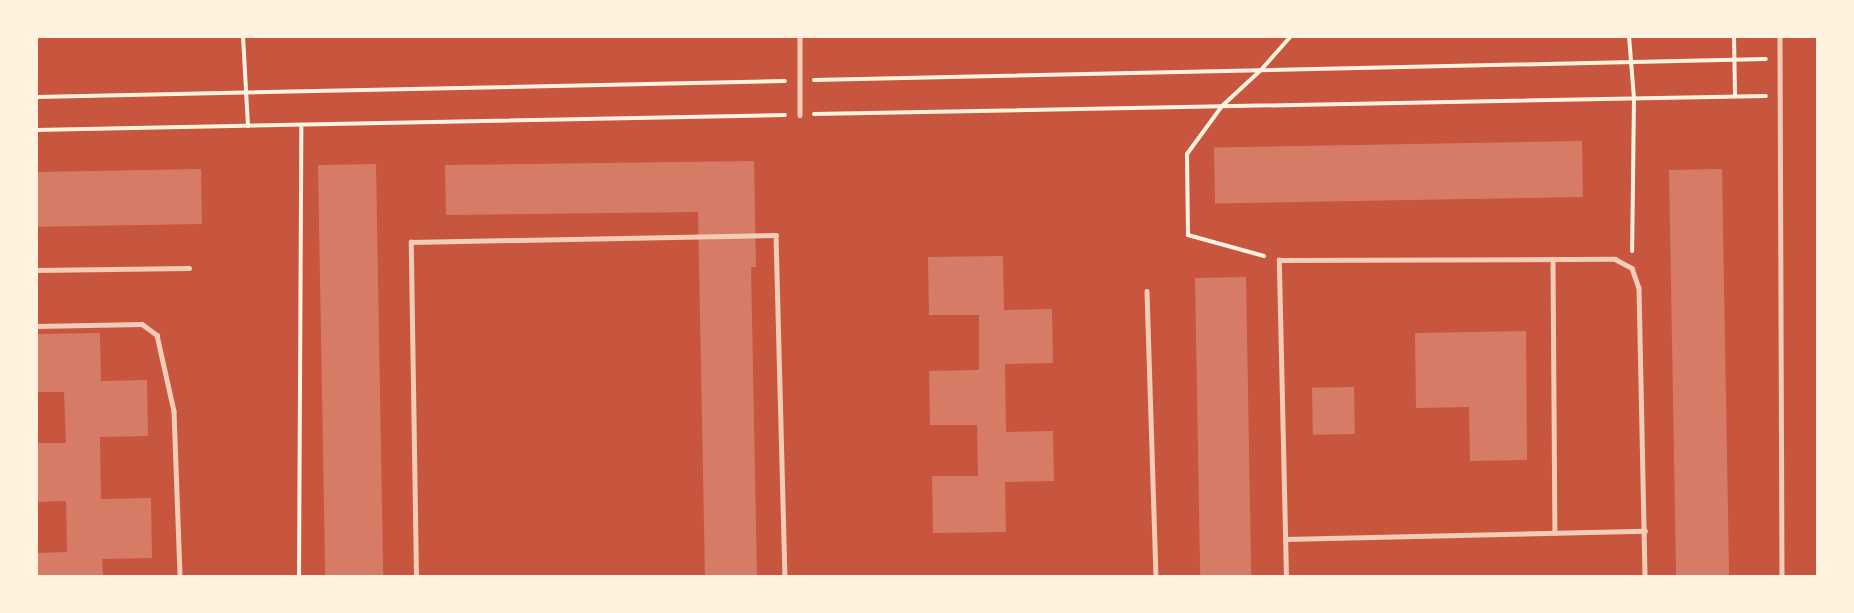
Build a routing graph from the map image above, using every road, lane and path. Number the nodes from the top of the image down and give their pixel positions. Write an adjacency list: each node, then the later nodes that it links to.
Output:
1 (243, 36): 12 (path)
2 (800, 36): 11 (lane)
3 (1291, 36): 10 (path)
4 (1629, 36): 9 (path)
5 (1734, 36): 8 (path)
6 (1780, 36): 7 (lane)
7 (1780, 59): 8 (path); 14 (lane)
8 (1734, 60): 9 (path); 13 (path)
9 (1632, 62): 10 (path); 16 (path)
10 (1261, 70): 11 (path); 17 (path)
11 (800, 80): 12 (path); 18 (lane)
12 (246, 92): 15 (path); 20 (path)
13 (1735, 96): 14 (path); 16 (path)
14 (1780, 96): 39 (lane)
15 (36, 97)
16 (1634, 98): 17 (path); 25 (path)
17 (1222, 106): 18 (path); 23 (path)
18 (800, 115): 19 (path)
19 (301, 125): 20 (path); 33 (path)
20 (248, 126): 21 (path)
21 (36, 130)
22 (1553, 259): 23 (lane); 25 (lane); 30 (lane)
23 (1279, 260): 31 (lane)
24 (189, 268): 26 (lane)
25 (1632, 268): 29 (lane)
26 (36, 270)
27 (1147, 291): 36 (lane)
28 (36, 326): 32 (lane)
29 (1645, 531): 30 (lane); 38 (lane)
30 (1555, 533): 31 (lane)
31 (1285, 539): 37 (lane)
32 (180, 577)
33 (299, 577)
34 (416, 577): 35 (lane)
35 (785, 577)
36 (1156, 577)
37 (1286, 577)
38 (1645, 577)
39 (1782, 577)

